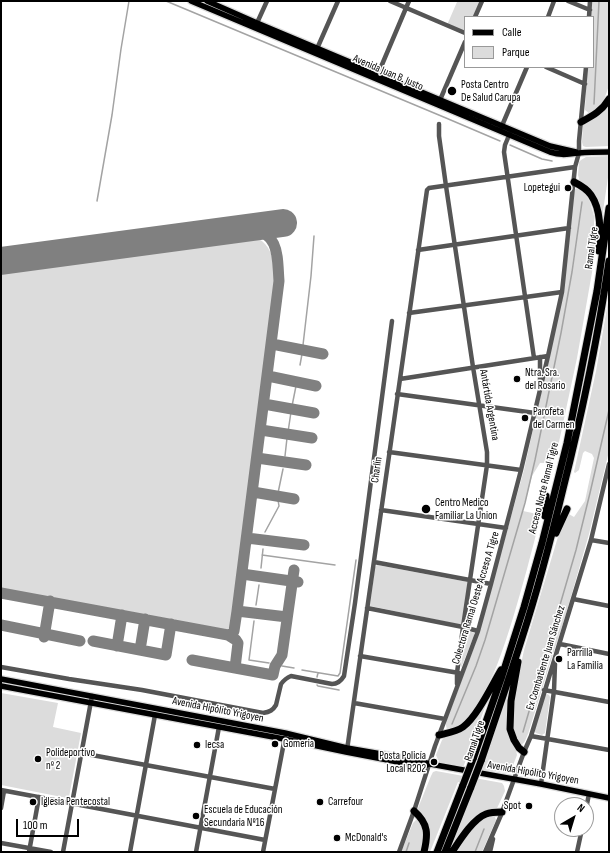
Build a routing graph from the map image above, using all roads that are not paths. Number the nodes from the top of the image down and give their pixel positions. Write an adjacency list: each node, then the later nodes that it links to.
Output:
1 (191, 1): 19 (main road, Avenida Juan B. Justo)
2 (206, 1): 16 (main road, Avenida Juan B. Justo)
3 (266, 1): 16 (street)
4 (338, 1): 19 (street)
5 (390, 1): 11 (street)
6 (409, 1): 11 (street)
7 (482, 1): 13 (street)
8 (554, 1): 14 (street)
9 (568, 1): 12 (street)
10 (590, 1): 12 (street)
11 (406, 8): 17 (street); 23 (street)
12 (590, 10): 15 (street)
13 (475, 16)
14 (548, 16)
15 (589, 16)
16 (257, 23): 19 (main road, Avenida Juan B. Justo)
17 (464, 33)
18 (464, 44): 26 (street)
19 (317, 51): 23 (main road, Avenida Juan B. Justo); 29 (main road, Avenida Juan B. Justo)
20 (527, 68): 29 (street)
21 (548, 68): 24 (street)
22 (586, 68): 24 (street, Colectora Ramal Oeste Acceso A Tigre)
23 (378, 74): 26 (main road, Avenida Juan B. Justo)
24 (584, 84): 27 (street, Colectora Ramal Oeste Acceso A Tigre)
25 (609, 99): 27 (highway)
26 (440, 100): 29 (main road, Avenida Juan B. Justo)
27 (581, 122): 31 (street, Colectora Ramal Oeste Acceso A Tigre)
28 (440, 124): 36 (street, Antártida Argentina)
29 (501, 129): 30 (main road, Avenida Juan B. Justo)
30 (510, 132): 31 (main road, Avenida Juan B. Justo); 34 (street)
31 (579, 152): 32 (main road, Avenida Juan B. Justo); 33 (street, Colectora Ramal Oeste Acceso A Tigre)
32 (609, 152)
33 (576, 167): 34 (street); 35 (street, Colectora Ramal Oeste Acceso A Tigre)
34 (507, 177): 36 (street); 39 (street)
35 (574, 182): 38 (street, Colectora Ramal Oeste Acceso A Tigre); 45 (highway)
36 (446, 186): 40 (street, Antártida Argentina); 41 (street, Charlín)
37 (609, 208): 45 (highway, Ramal Tigre)
38 (569, 228): 39 (street); 46 (street, Colectora Ramal Oeste Acceso A Tigre)
39 (516, 235): 40 (street); 47 (street)
40 (454, 244): 41 (street); 48 (street, Antártida Argentina)
41 (418, 250): 49 (street, Charlín)
42 (609, 261): 44 (highway, Ramal Tigre)
43 (609, 273): 44 (highway)
44 (605, 287): 60 (highway, Acceso Norte Ramal Tigre)
45 (598, 291): 56 (highway, Acceso Norte Ramal Tigre)
46 (562, 292): 47 (street); 51 (street, Colectora Ramal Oeste Acceso A Tigre)
47 (526, 297): 48 (street); 52 (street)
48 (464, 306): 49 (street); 53 (street, Antártida Argentina)
49 (409, 313): 54 (street, Charlín)
50 (392, 321): 91 (street)
51 (548, 356): 52 (street); 55 (street, Colectora Ramal Oeste Acceso A Tigre)
52 (537, 357): 53 (street); 55 (street)
53 (473, 367): 54 (street); 58 (street, Antártida Argentina)
54 (400, 379): 57 (street, Charlín)
55 (540, 390): 59 (street, Colectora Ramal Oeste Acceso A Tigre)
56 (578, 391): 62 (highway); 74 (highway, Acceso Norte Ramal Tigre)
57 (397, 394): 58 (street); 61 (street, Charlín)
58 (480, 405): 59 (street); 64 (street, Antártida Argentina)
59 (535, 412): 65 (street, Colectora Ramal Oeste Acceso A Tigre)
60 (574, 446): 66 (highway); 76 (highway, Acceso Norte Ramal Tigre)
61 (389, 452): 64 (street); 70 (street, Charlín)
62 (561, 453)
63 (609, 464): 67 (street, Ex Combatiente Juan Sánchez)
64 (487, 465): 65 (street); 71 (street, Antártida Argentina)
65 (521, 470): 72 (street, Colectora Ramal Oeste Acceso A Tigre)
66 (572, 473)
67 (607, 483): 73 (street, Ex Combatiente Juan Sánchez)
68 (546, 496): 74 (highway)
69 (567, 509): 76 (highway)
70 (381, 510): 71 (street); 77 (street, Charlín)
71 (478, 524): 72 (street); 78 (street, Antártida Argentina)
72 (506, 528): 79 (street, Colectora Ramal Oeste Acceso A Tigre)
73 (591, 540): 75 (street); 80 (street, Ex Combatiente Juan Sánchez)
74 (542, 543): 86 (highway, Acceso Norte Ramal Tigre)
75 (609, 543)
76 (546, 553): 85 (highway, Acceso Norte Ramal Tigre)
77 (374, 562): 78 (street); 82 (street, Charlín)
78 (470, 580): 79 (street); 83 (street, Antártida Argentina)
79 (491, 584): 84 (street, Colectora Ramal Oeste Acceso A Tigre)
80 (573, 599): 81 (street); 87 (street, Ex Combatiente Juan Sánchez)
81 (609, 606)
82 (367, 608): 83 (street); 89 (street, Charlín)
83 (463, 627): 84 (street); 92 (street, Antártida Argentina)
84 (478, 631): 92 (street, Colectora Ramal Oeste Acceso A Tigre)
85 (522, 636): 112 (highway); 144 (highway, Ramal Tigre, bridge)
86 (513, 642): 107 (highway); 143 (highway, Ramal Tigre, bridge)
87 (560, 644): 88 (street); 90 (street, Ex Combatiente Juan Sánchez)
88 (609, 654)
89 (360, 656): 92 (street); 100 (street, Charlín)
90 (556, 658): 95 (street, Ex Combatiente Juan Sánchez); 96 (street)
91 (1, 667)
92 (460, 673): 104 (street, Antártida Argentina)
93 (1, 679): 97 (main road, Avenida Hipólito Yrigoyen)
94 (1, 686): 99 (main road, Avenida Hipólito Yrigoyen)
95 (544, 690): 96 (street); 108 (street, Ex Combatiente Juan Sánchez)
96 (554, 692): 98 (street); 109 (street)
97 (92, 696): 99 (street); 101 (main road, Avenida Hipólito Yrigoyen)
98 (609, 702)
99 (90, 703): 102 (main road, Avenida Hipólito Yrigoyen); 113 (street)
100 (354, 703): 104 (street); 110 (street, Charlín)
101 (176, 712): 103 (main road); 106 (main road, Avenida Hipólito Yrigoyen)
102 (155, 715): 103 (main road, Avenida Hipólito Yrigoyen); 115 (street)
103 (175, 719): 105 (main road, Avenida Hipólito Yrigoyen)
104 (445, 719): 107 (street)
105 (219, 727): 106 (main road, Avenida Hipólito Yrigoyen); 116 (street)
106 (285, 736): 110 (main road, Avenida Hipólito Yrigoyen); 119 (street)
107 (439, 736): 114 (street)
108 (531, 736): 109 (street); 112 (street, Ex Combatiente Juan Sánchez)
109 (547, 739): 111 (street); 118 (street)
110 (347, 750): 114 (main road, Avenida Hipólito Yrigoyen)
111 (609, 750)
112 (524, 752): 117 (street, Ex Combatiente Juan Sánchez)
113 (81, 753): 115 (street); 125 (street)
114 (430, 764): 117 (main road, Avenida Hipólito Yrigoyen); 127 (street)
115 (146, 765): 116 (street); 129 (street)
116 (210, 777): 119 (street); 130 (street)
117 (513, 780): 118 (main road, Avenida Hipólito Yrigoyen); 128 (street, Ex Combatiente Juan Sánchez)
118 (540, 784): 121 (main road, Avenida Hipólito Yrigoyen)
119 (274, 789): 133 (street)
120 (3, 791): 122 (street); 126 (street)
121 (589, 794): 123 (street); 124 (main road, Avenida Hipólito Yrigoyen)
122 (39, 797): 125 (street); 135 (street)
123 (588, 797)
124 (609, 798)
125 (72, 803): 129 (street); 137 (street)
126 (1, 808)
127 (414, 812): 141 (street); 142 (highway)
128 (502, 812): 131 (street, Ex Combatiente Juan Sánchez); 145 (highway)
129 (136, 816): 130 (street); 138 (street)
130 (200, 828): 133 (street); 139 (street)
131 (495, 830): 146 (street, Ex Combatiente Juan Sánchez); 147 (street)
132 (580, 837): 148 (street)
133 (265, 840): 140 (street)
134 (1, 843): 135 (street)
135 (29, 850): 136 (street)
136 (51, 852)
137 (63, 852)
138 (130, 852)
139 (196, 852)
140 (263, 852)
141 (398, 852)
142 (424, 852)
143 (437, 852)
144 (445, 852)
145 (452, 852)
146 (485, 852)
147 (490, 852)
148 (577, 852)

